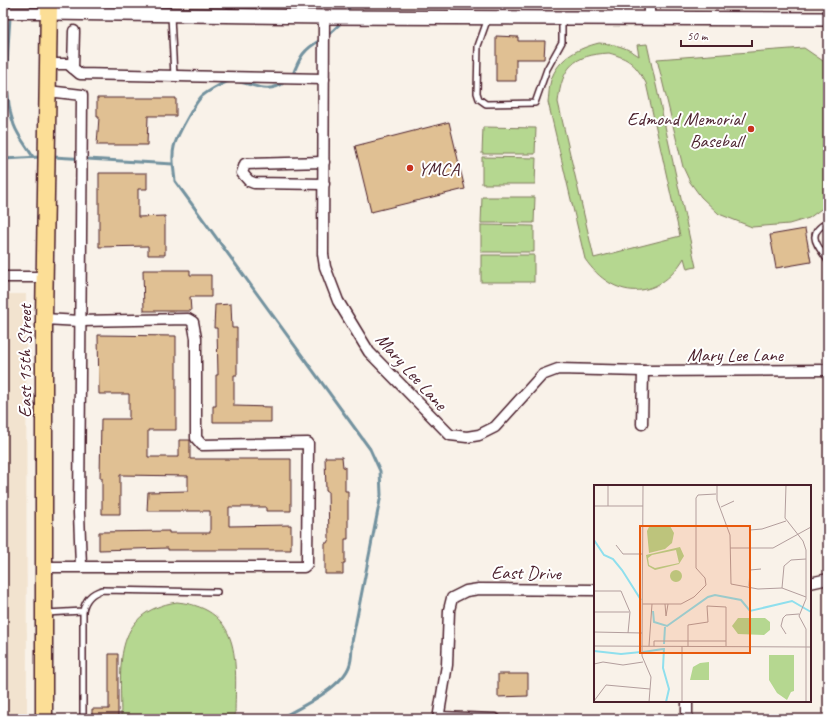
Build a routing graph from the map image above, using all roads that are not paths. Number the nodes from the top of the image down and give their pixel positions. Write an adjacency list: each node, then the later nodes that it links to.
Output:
1 (649, 3): 9 (street)
2 (49, 8): 3 (street); 4 (street); 12 (main road, East 15th Street)
3 (135, 8): 5 (street)
4 (3, 13)
5 (171, 15): 6 (street); 14 (lane)
6 (324, 17): 7 (street); 15 (street, Mary Lee Lane)
7 (488, 18): 8 (street); 8 (lane)
8 (562, 18): 9 (street)
9 (649, 19): 10 (street)
10 (828, 19)
11 (74, 32): 13 (street)
12 (49, 64): 13 (street); 16 (main road, East 15th Street)
13 (74, 68): 14 (street)
14 (174, 76): 15 (street)
15 (324, 79): 17 (street, Mary Lee Lane)
16 (48, 91): 22 (main road, East 15th Street); 24 (street)
17 (324, 162): 18 (street, Mary Lee Lane); 18 (street)
18 (324, 184): 26 (street, Mary Lee Lane)
19 (828, 222): 20 (lane)
20 (828, 261)
21 (3, 277): 22 (street)
22 (44, 277): 23 (main road, East 15th Street)
23 (44, 319): 24 (street); 29 (main road, East 15th Street)
24 (80, 321): 28 (street); 28 (street)
25 (828, 370): 26 (street, Mary Lee Lane)
26 (643, 371): 27 (street)
27 (642, 424)
28 (81, 566): 29 (street)
29 (43, 567): 35 (main road, East 15th Street)
30 (828, 579): 31 (street)
31 (811, 583)
32 (594, 590): 37 (street, East Drive)
33 (218, 592): 34 (lane)
34 (83, 611): 35 (lane); 39 (lane)
35 (43, 613): 38 (main road, East 15th Street)
36 (687, 702): 41 (street)
37 (439, 718): 40 (street)
38 (44, 719)
39 (82, 719)
40 (495, 719)
41 (687, 719)

